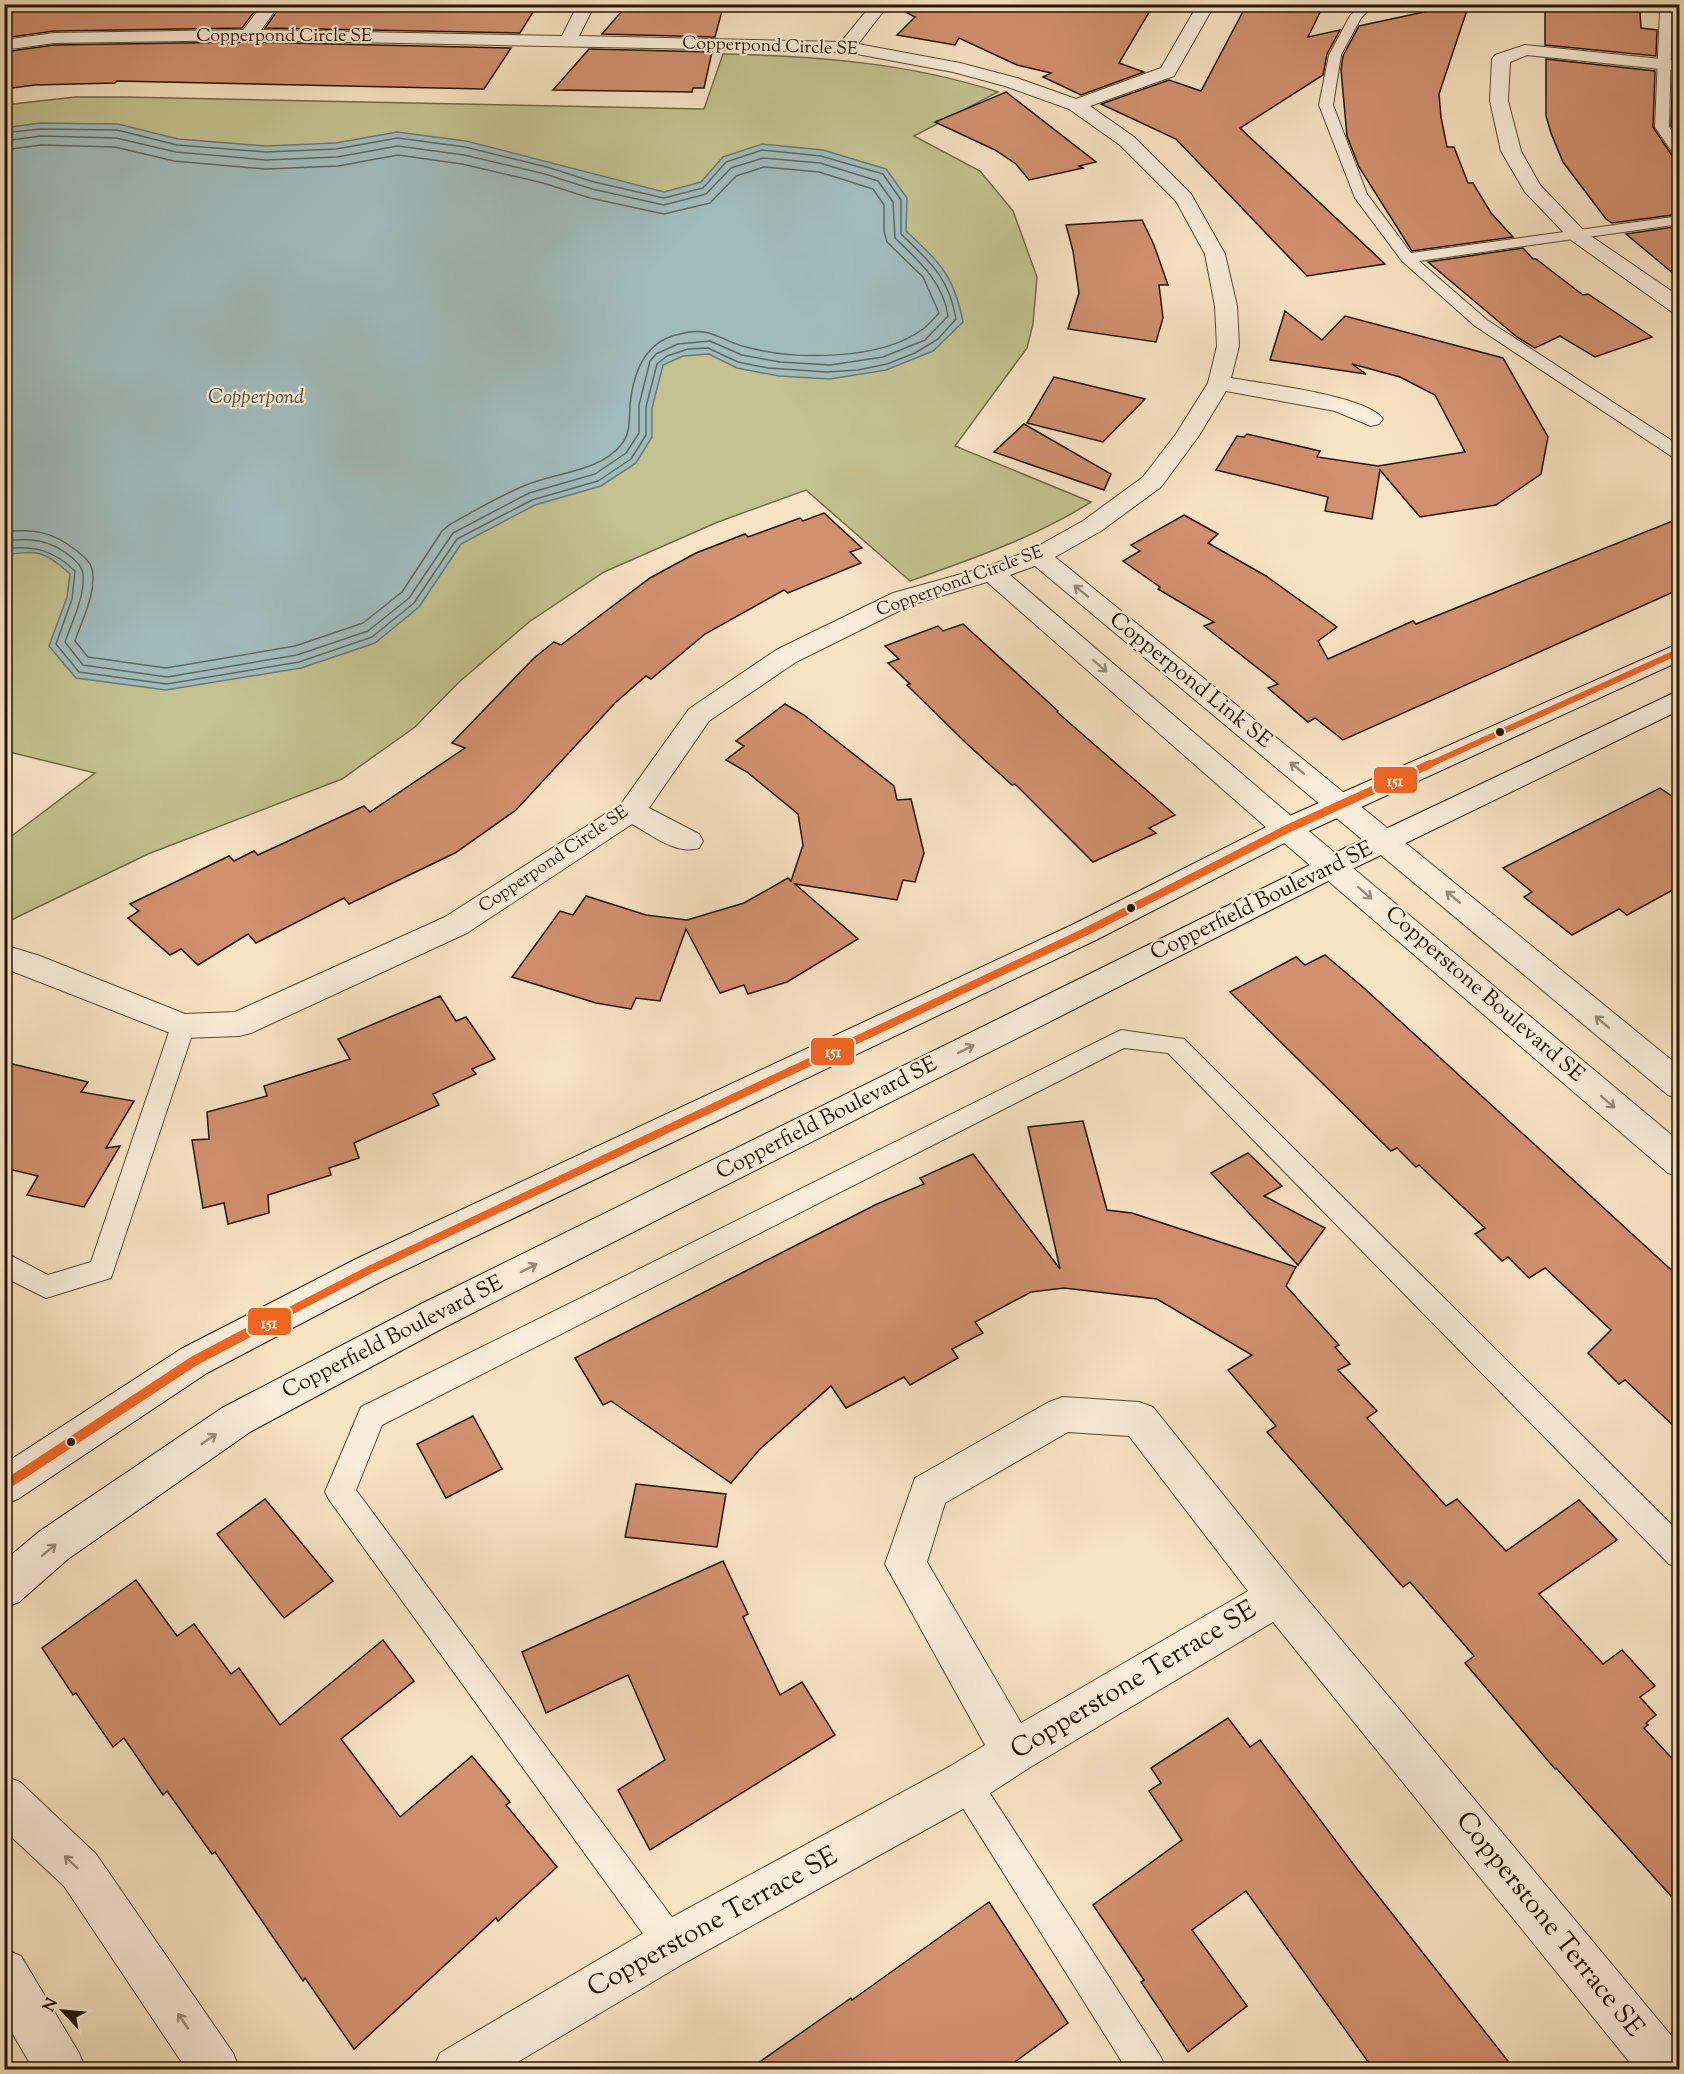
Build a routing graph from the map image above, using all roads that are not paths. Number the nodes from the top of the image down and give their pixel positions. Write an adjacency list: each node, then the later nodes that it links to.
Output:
1 (272, 4): 8 (street)
2 (587, 4): 9 (street)
3 (881, 4): 11 (street)
4 (1207, 4): 13 (street)
5 (1368, 4): 17 (lane)
6 (1637, 4): 7 (lane)
7 (1671, 7): 12 (lane)
8 (248, 35): 9 (street, Copperpond Circle SE); 10 (street, Copperpond Circle SE)
9 (568, 42): 11 (street, Copperpond Circle SE)
10 (4, 45)
11 (846, 47): 13 (street, Copperpond Circle SE)
12 (1671, 65): 14 (lane); 16 (street)
13 (1076, 105): 19 (street, Copperpond Circle SE)
14 (1680, 153)
15 (1680, 220): 16 (lane)
16 (1578, 236): 17 (lane); 18 (street)
17 (1407, 258): 21 (lane)
18 (1680, 308)
19 (1219, 383): 20 (street); 22 (street, Copperpond Circle SE)
20 (1371, 419)
21 (1680, 454)
22 (1038, 556): 23 (street, Copperpond Circle SE); 26 (street, Copperpond Link SE, one-way to 22)
23 (992, 573): 27 (street, Copperpond Circle SE); 28 (street, Copperpond Link SE, one-way to 28)
24 (1680, 651): 26 (street)
25 (1680, 699): 30 (street, Copperfield Boulevard SE)
26 (1342, 805): 28 (street); 30 (street)
27 (631, 811): 29 (street); 33 (street, Copperpond Circle SE)
28 (1287, 829): 31 (street, Copperstone Boulevard SE); 37 (street)
29 (688, 841)
30 (1385, 841): 31 (street, Copperfield Boulevard SE); 34 (street, one-way to 30)
31 (1333, 866): 35 (street, Copperstone Boulevard SE, one-way to 35); 39 (street, Copperfield Boulevard SE, one-way to 31)
32 (4, 956): 33 (street, Copperpond Circle SE)
33 (183, 1026): 36 (lane)
34 (1680, 1086)
35 (1680, 1163)
36 (4, 1263)
37 (4, 1486)
38 (1680, 1554): 44 (lane)
39 (4, 1588)
40 (1278, 1596): 41 (street, Copperstone Terrace SE); 41 (street); 50 (street, Copperstone Terrace SE)
41 (1013, 1752): 42 (street, Copperstone Terrace SE)
42 (965, 1784): 44 (street, Copperstone Terrace SE); 49 (lane)
43 (4, 1798): 47 (street, one-way to 43)
44 (671, 1944): 48 (street, Copperstone Terrace SE)
45 (4, 1973): 46 (street)
46 (62, 2070)
47 (216, 2070)
48 (458, 2070)
49 (1148, 2070)
50 (1668, 2070)

